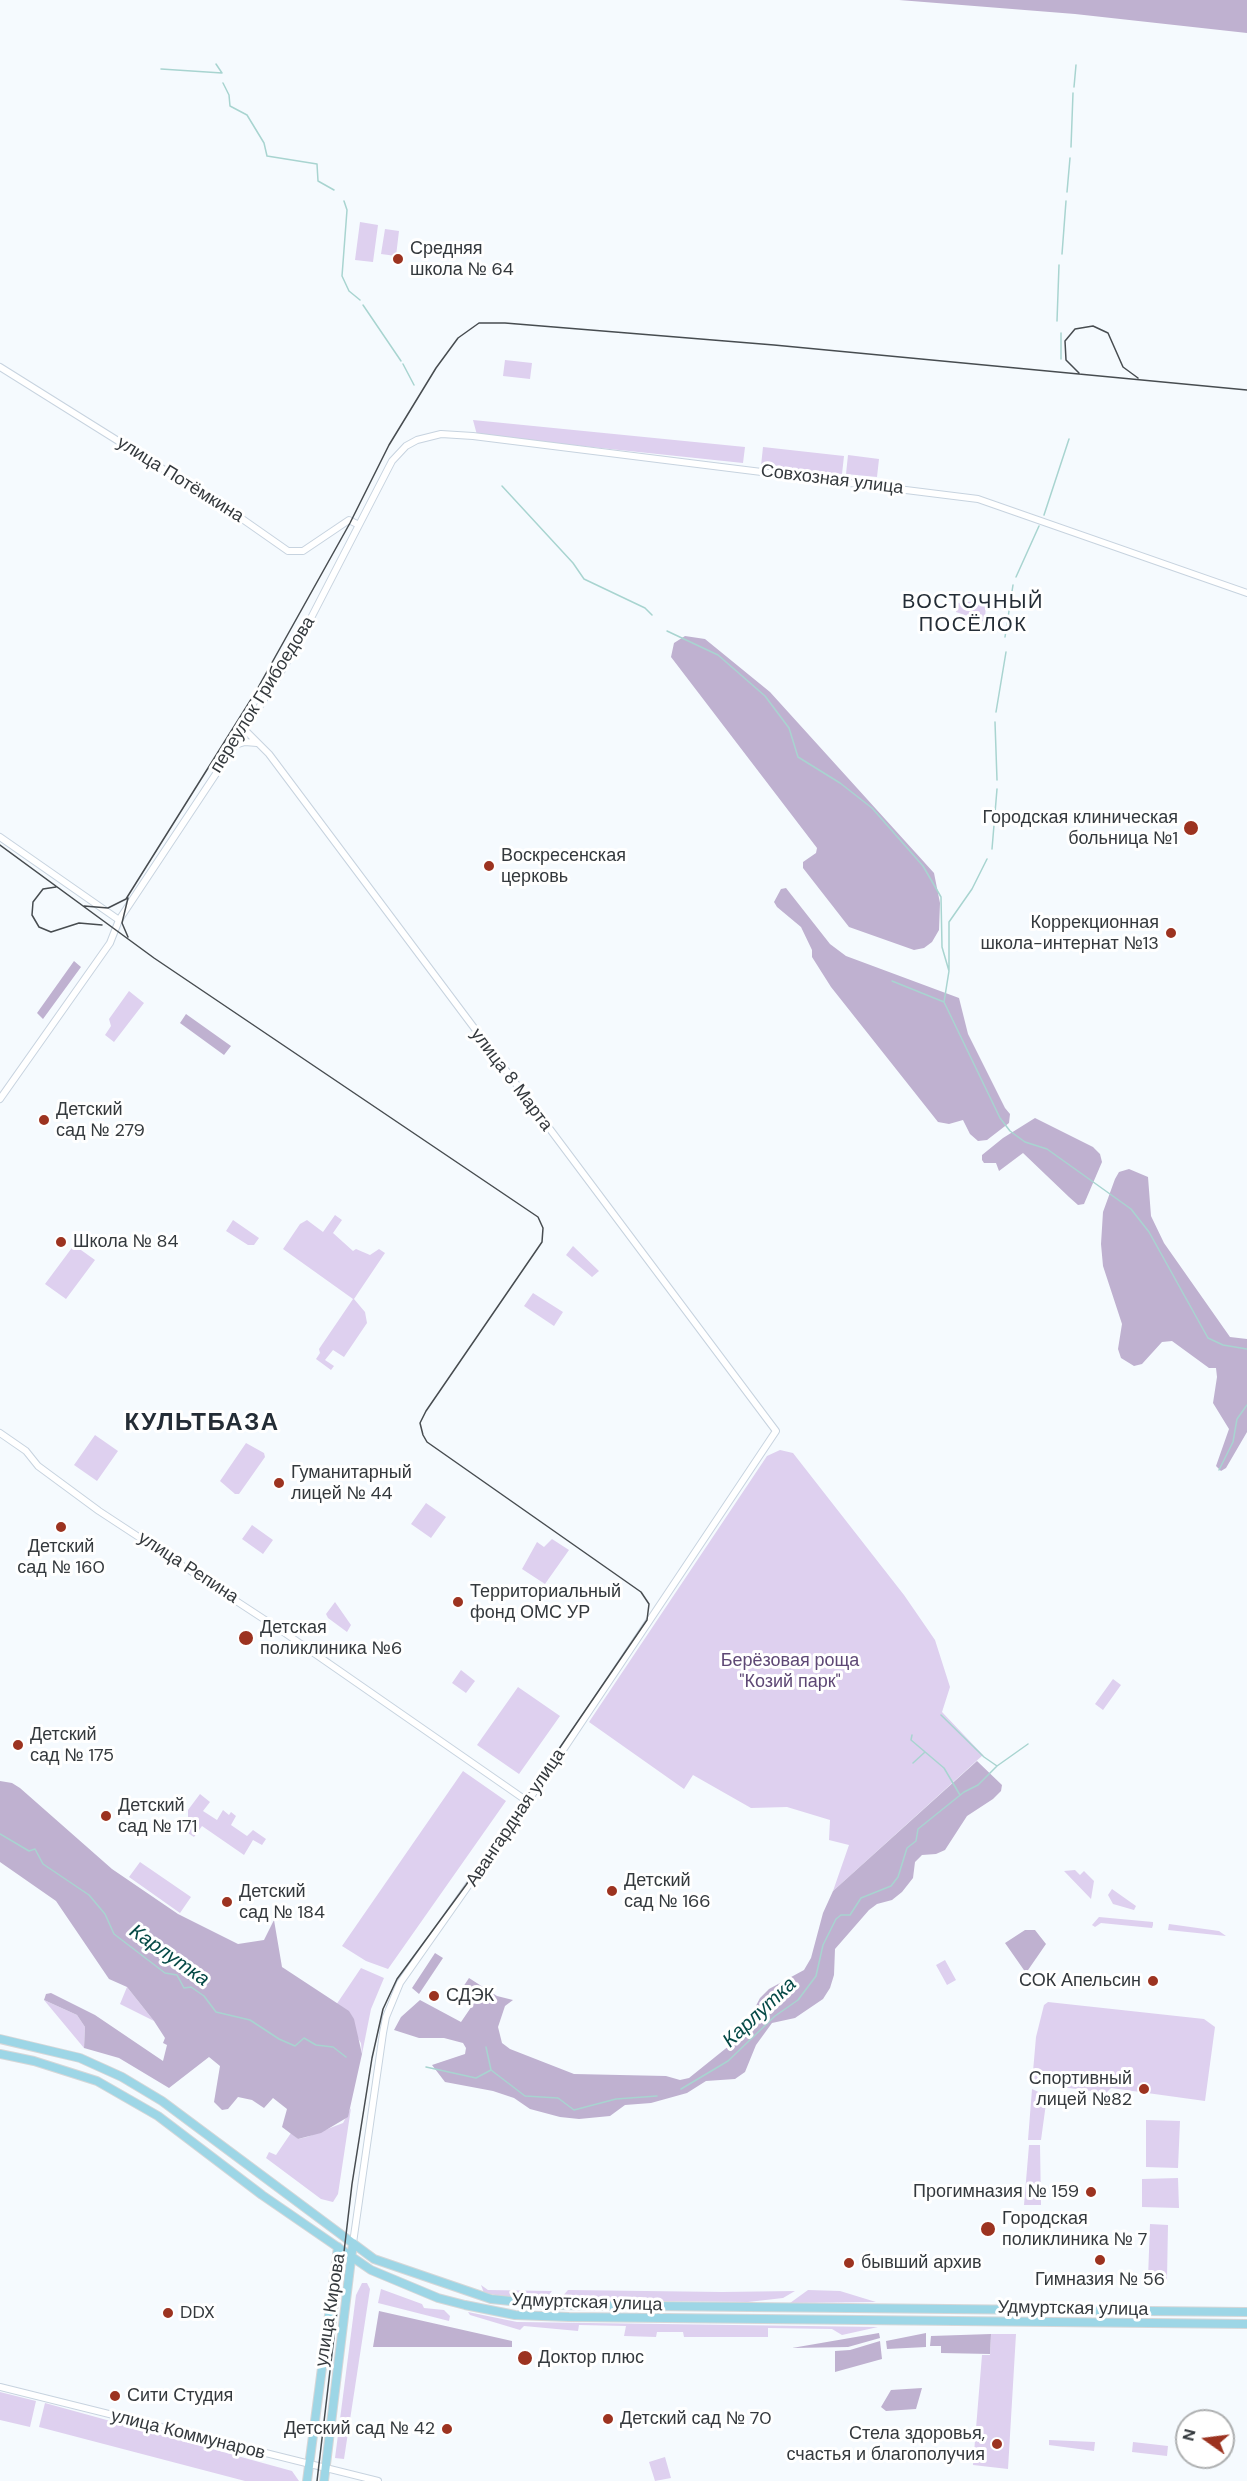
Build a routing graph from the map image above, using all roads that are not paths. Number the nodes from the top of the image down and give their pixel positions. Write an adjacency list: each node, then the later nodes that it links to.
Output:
1 (0, 367): 3 (street, улица Потёмкина)
2 (406, 446): 3 (street, переулок Грибоедова); 4 (street, Совхозная улица)
3 (359, 525): 5 (street, переулок Грибоедова)
4 (1247, 592)
5 (253, 717): 6 (street, переулок Грибоедова); 7 (street)
6 (245, 730): 7 (street, улица 8 Марта); 9 (street, переулок Грибоедова)
7 (252, 738): 8 (street, улица 8 Марта)
8 (258, 744): 9 (street); 13 (street, улица 8 Марта)
9 (234, 746): 11 (street, переулок Грибоедова)
10 (0, 837): 11 (street)
11 (119, 920): 12 (street, переулок Грибоедова)
12 (0, 1099)
13 (776, 1431): 15 (street, Авангардная улица)
14 (0, 1433): 15 (street, улица Репина)
15 (527, 1801): 20 (street, Авангардная улица)
16 (0, 2039): 18 (main road, Удмуртская улица)
17 (0, 2054): 19 (main road, Удмуртская улица)
18 (300, 2203): 19 (main road); 20 (main road, Удмуртская улица)
19 (291, 2215): 21 (main road, Удмуртская улица)
20 (353, 2243): 21 (main road, улица Кирова); 22 (main road, улица Кирова); 23 (main road, Удмуртская улица)
21 (338, 2247): 22 (main road, Удмуртская улица); 34 (main road, улица Кирова)
22 (352, 2258): 24 (main road, Удмуртская улица); 35 (main road, улица Кирова)
23 (415, 2274): 24 (main road); 25 (main road, Удмуртская улица)
24 (411, 2286): 29 (main road, Удмуртская улица)
25 (924, 2308): 26 (main road, Удмуртская улица); 29 (main road)
26 (1074, 2309): 27 (main road, Удмуртская улица); 30 (main road)
27 (1207, 2311): 28 (main road, Удмуртская улица); 31 (main road)
28 (1247, 2313)
29 (924, 2319): 30 (main road, Удмуртская улица)
30 (1074, 2321): 31 (main road, Удмуртская улица)
31 (1207, 2323): 32 (main road, Удмуртская улица)
32 (1247, 2324)
33 (0, 2387): 34 (street, улица Коммунаров)
34 (309, 2464): 35 (street, улица Коммунаров); 36 (main road, улица Кирова)
35 (326, 2469): 37 (main road, улица Кирова); 38 (street, улица Коммунаров)
36 (307, 2481)
37 (324, 2481)
38 (378, 2481)

